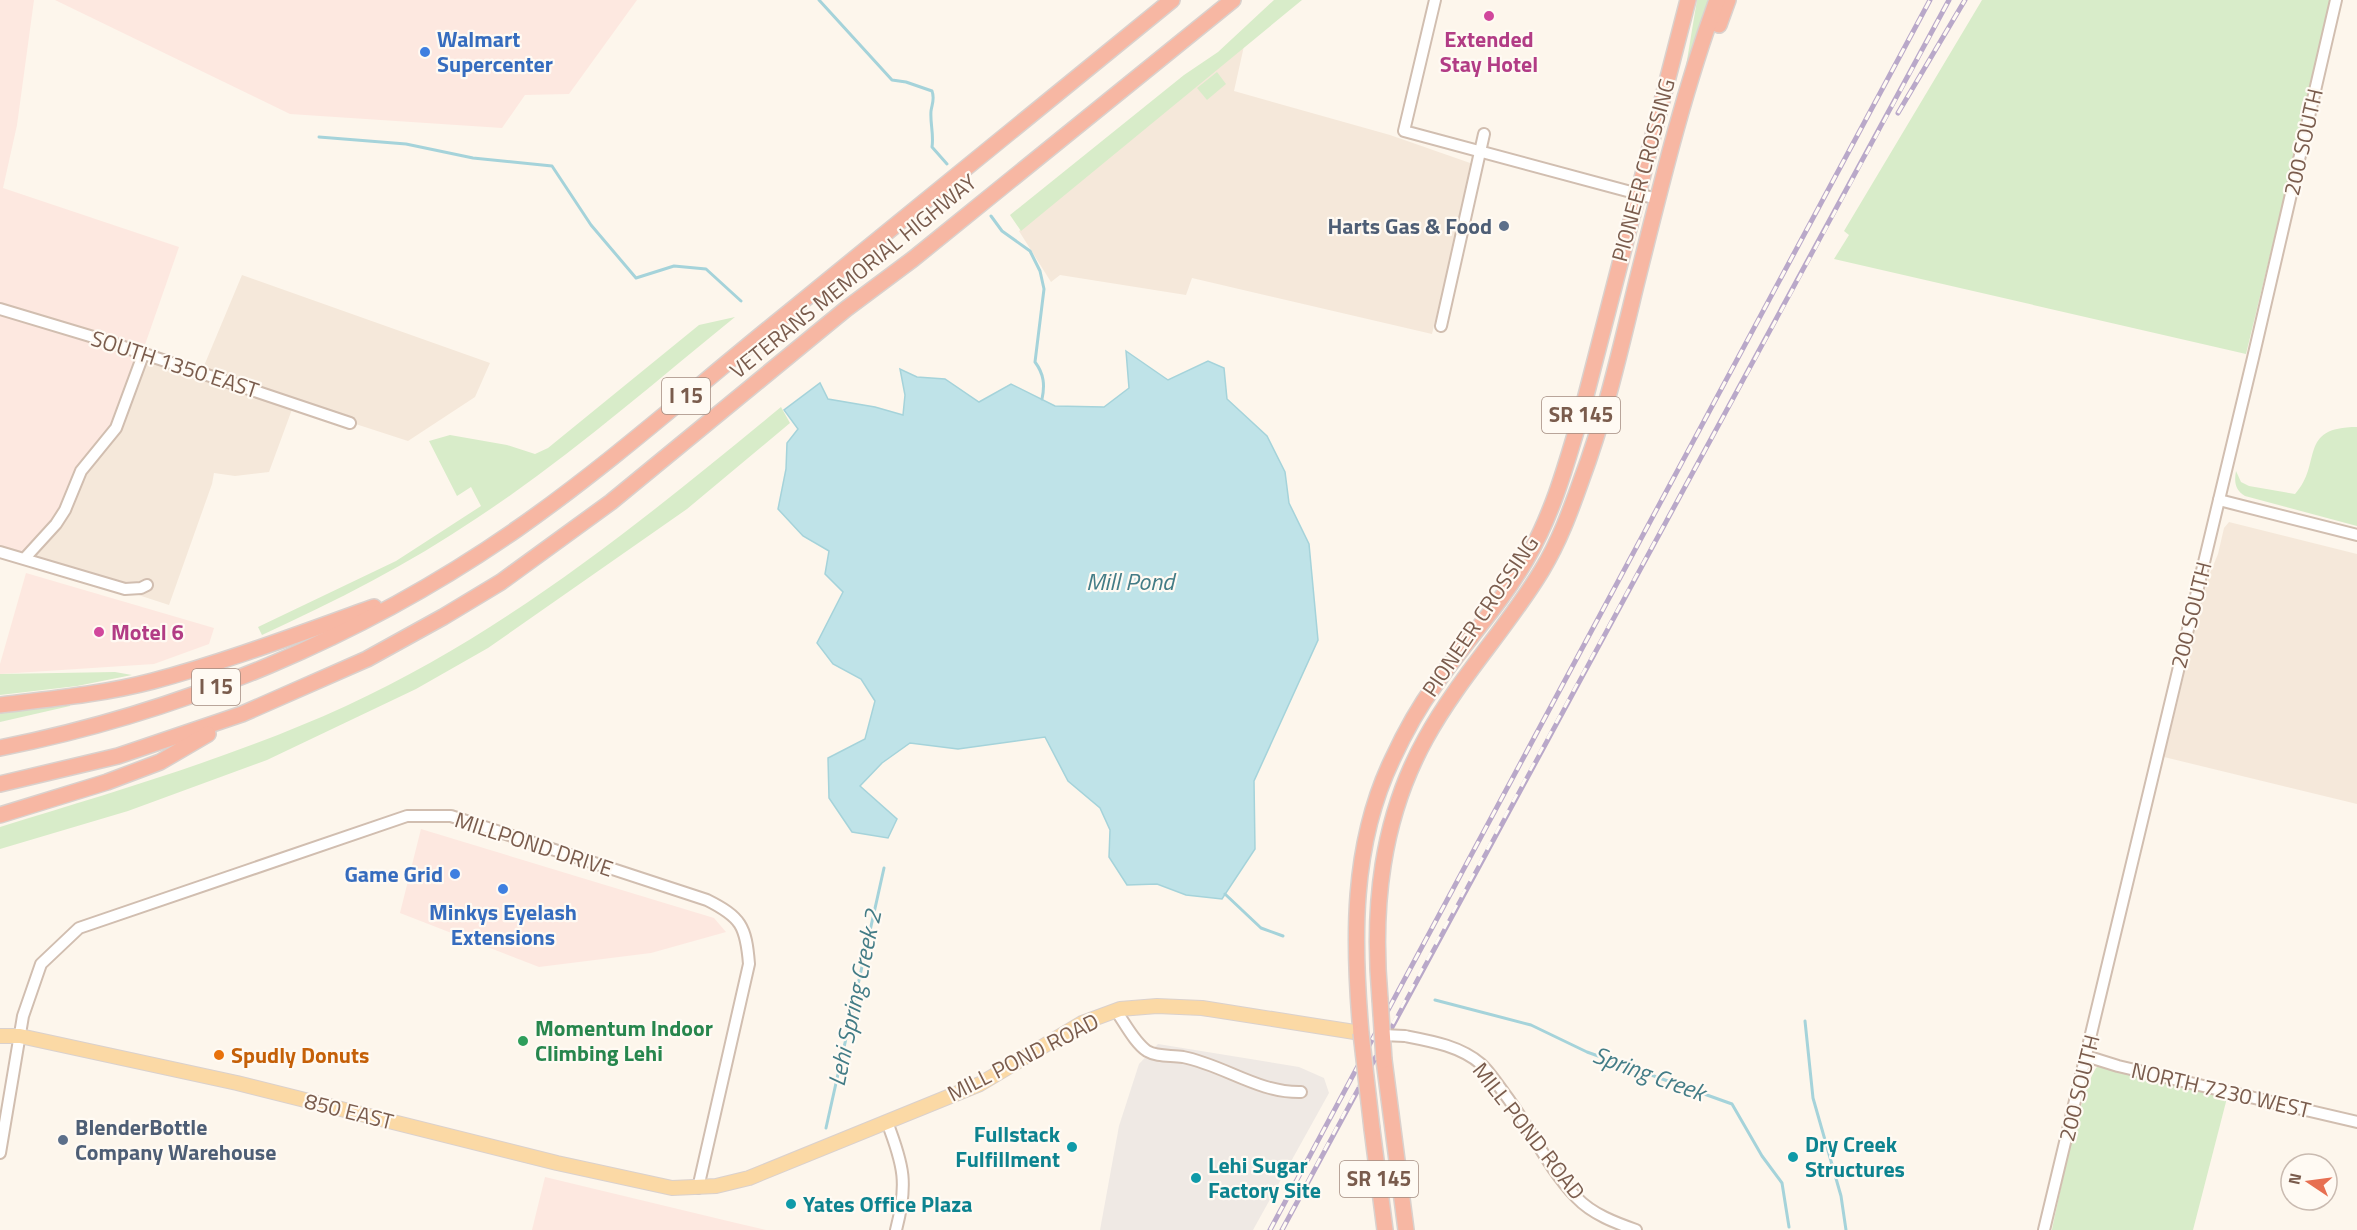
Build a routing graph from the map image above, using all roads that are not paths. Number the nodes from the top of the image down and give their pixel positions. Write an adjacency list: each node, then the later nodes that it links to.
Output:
1 (1233, 0): 23 (highway, VETERANS MEMORIAL HIGHWAY / I 15)
2 (1435, 0): 9 (street)
3 (1688, 0): 10 (highway, PIONEER CROSSING / SR 145)
4 (1717, 0): 11 (highway, PIONEER CROSSING / SR 145)
5 (1728, 0): 11 (highway)
6 (2336, 0): 16 (street, 200 SOUTH)
7 (1171, 1): 21 (highway, VETERANS MEMORIAL HIGHWAY / I 15)
8 (1484, 134): 9 (street)
9 (1480, 150): 10 (street); 13 (street)
10 (1637, 194): 11 (street); 28 (highway, PIONEER CROSSING / SR 145)
11 (1657, 199): 29 (highway, PIONEER CROSSING / SR 145, bridge)
12 (0, 309): 14 (street, SOUTH 1350 EAST)
13 (1441, 326)
14 (143, 355): 15 (street, SOUTH 1350 EAST); 19 (street)
15 (350, 423)
16 (2219, 500): 17 (street); 32 (street, 200 SOUTH)
17 (2357, 535)
18 (0, 552): 19 (street)
19 (25, 558): 20 (street)
20 (147, 585)
21 (419, 591): 22 (highway); 24 (highway, VETERANS MEMORIAL HIGHWAY / I 15)
22 (0, 705)
23 (242, 714): 25 (highway, VETERANS MEMORIAL HIGHWAY / I 15); 26 (highway)
24 (0, 748)
25 (0, 784)
26 (0, 815)
27 (1116, 1011): 28 (main road, MILL POND ROAD); 33 (street); 34 (main road, MILL POND ROAD)
28 (1361, 1033): 39 (highway, PIONEER CROSSING / SR 145, bridge)
29 (1382, 1035): 40 (highway, PIONEER CROSSING / SR 145, bridge); 41 (street, MILL POND ROAD, bridge)
30 (0, 1036): 31 (main road, 850 EAST)
31 (20, 1036): 36 (street); 37 (main road, 850 EAST); 37 (street, MILLPOND DRIVE)
32 (2086, 1056): 35 (street, NORTH 7230 WEST); 42 (street, 200 SOUTH)
33 (1301, 1092)
34 (887, 1122): 37 (main road, MILL POND ROAD); 38 (street)
35 (2357, 1122)
36 (0, 1153)
37 (698, 1188)
38 (897, 1230)
39 (1385, 1230)
40 (1406, 1230)
41 (1636, 1230)
42 (2044, 1230)

